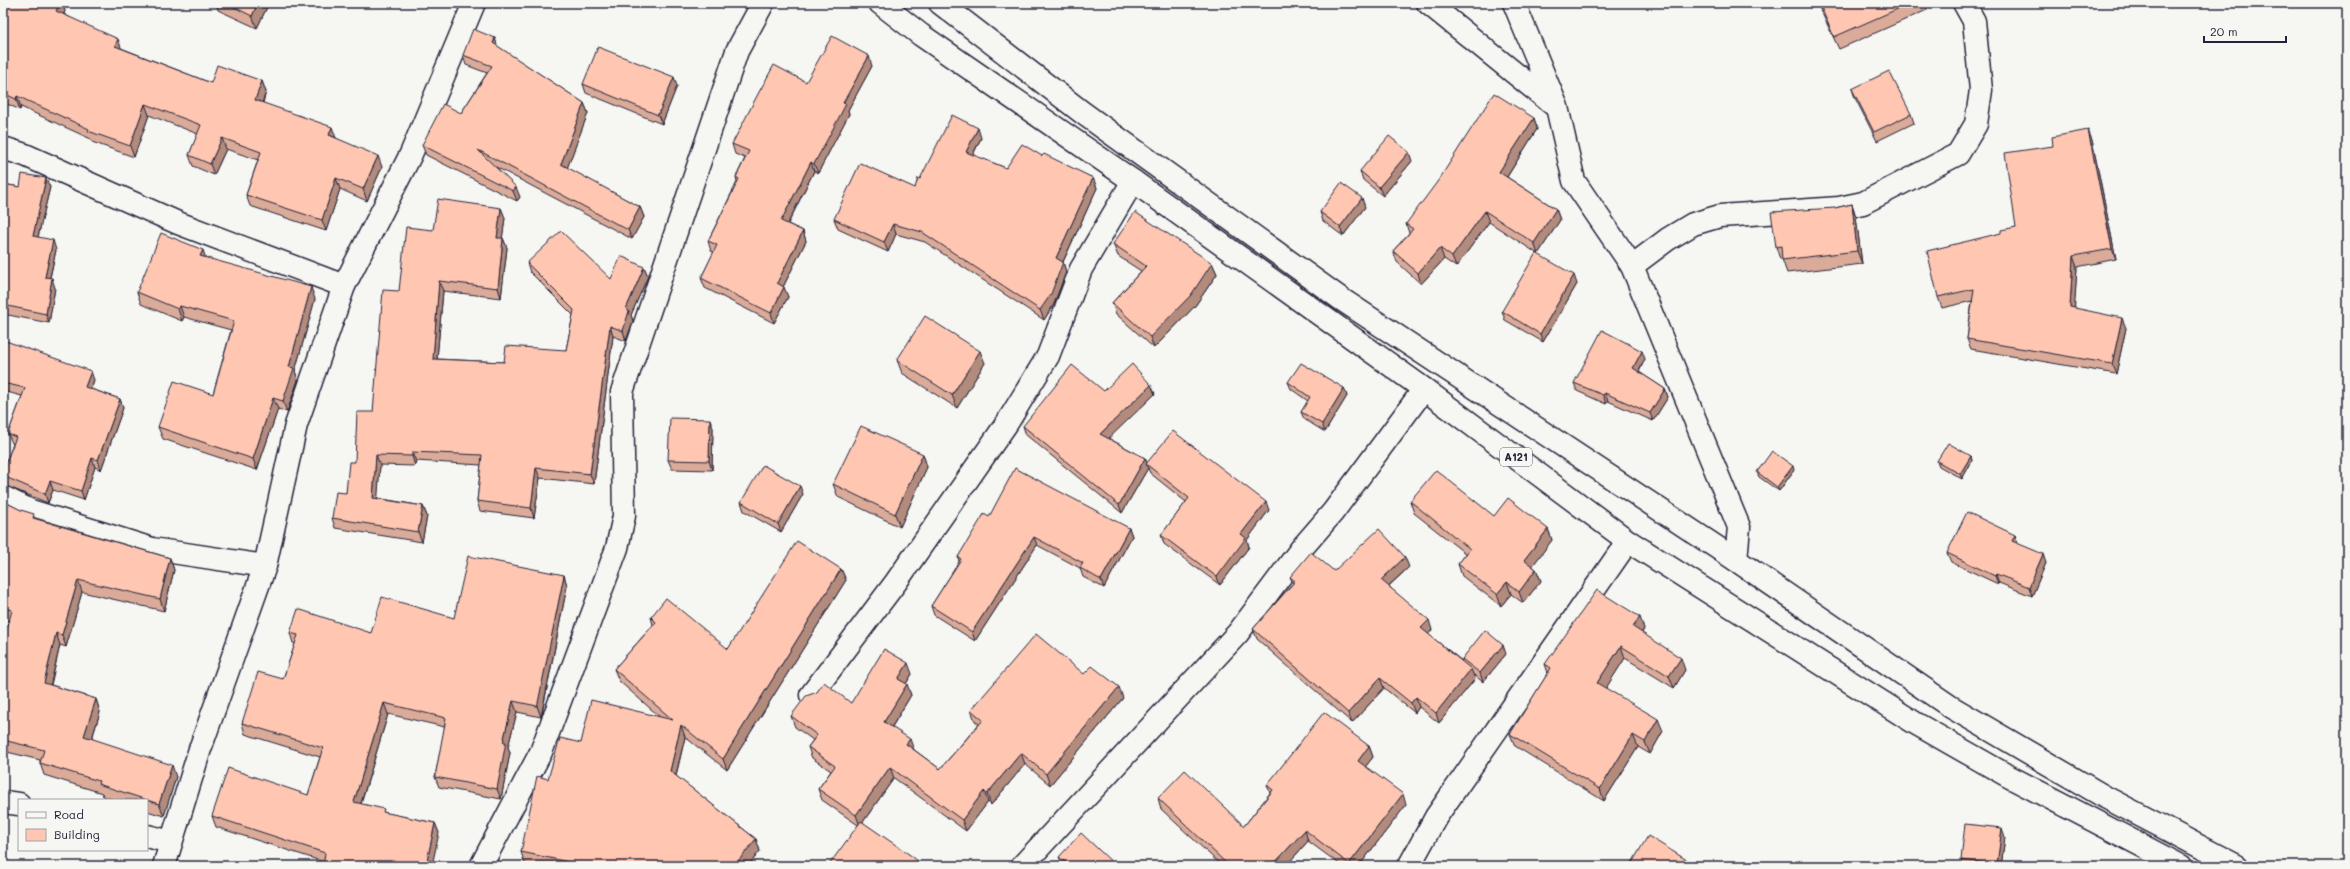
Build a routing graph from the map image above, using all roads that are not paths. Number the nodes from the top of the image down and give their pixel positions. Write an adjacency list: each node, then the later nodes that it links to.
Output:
1 (474, 3): 12 (street)
2 (763, 3): 24 (street)
3 (880, 3): 10 (street, A121)
4 (940, 3): 16 (street)
5 (1428, 3): 8 (street)
6 (1514, 3): 8 (street)
7 (1964, 3): 11 (street)
8 (1557, 107): 11 (street)
9 (3, 148): 12 (street)
10 (1133, 181): 13 (street, A121); 18 (street)
11 (1632, 266): 16 (street)
12 (344, 286): 17 (street)
13 (1424, 389): 15 (street, A121); 25 (street)
14 (3, 497): 17 (street)
15 (1628, 541): 26 (street); 27 (street, A121)
16 (1736, 560): 28 (street)
17 (265, 566): 22 (street)
18 (811, 695)
19 (3, 802): 20 (street)
20 (18, 804)
21 (148, 836): 22 (street)
22 (171, 842): 23 (street)
23 (164, 866)
24 (481, 866)
25 (1022, 866)
26 (1409, 866)
27 (2180, 866)
28 (2237, 866)

